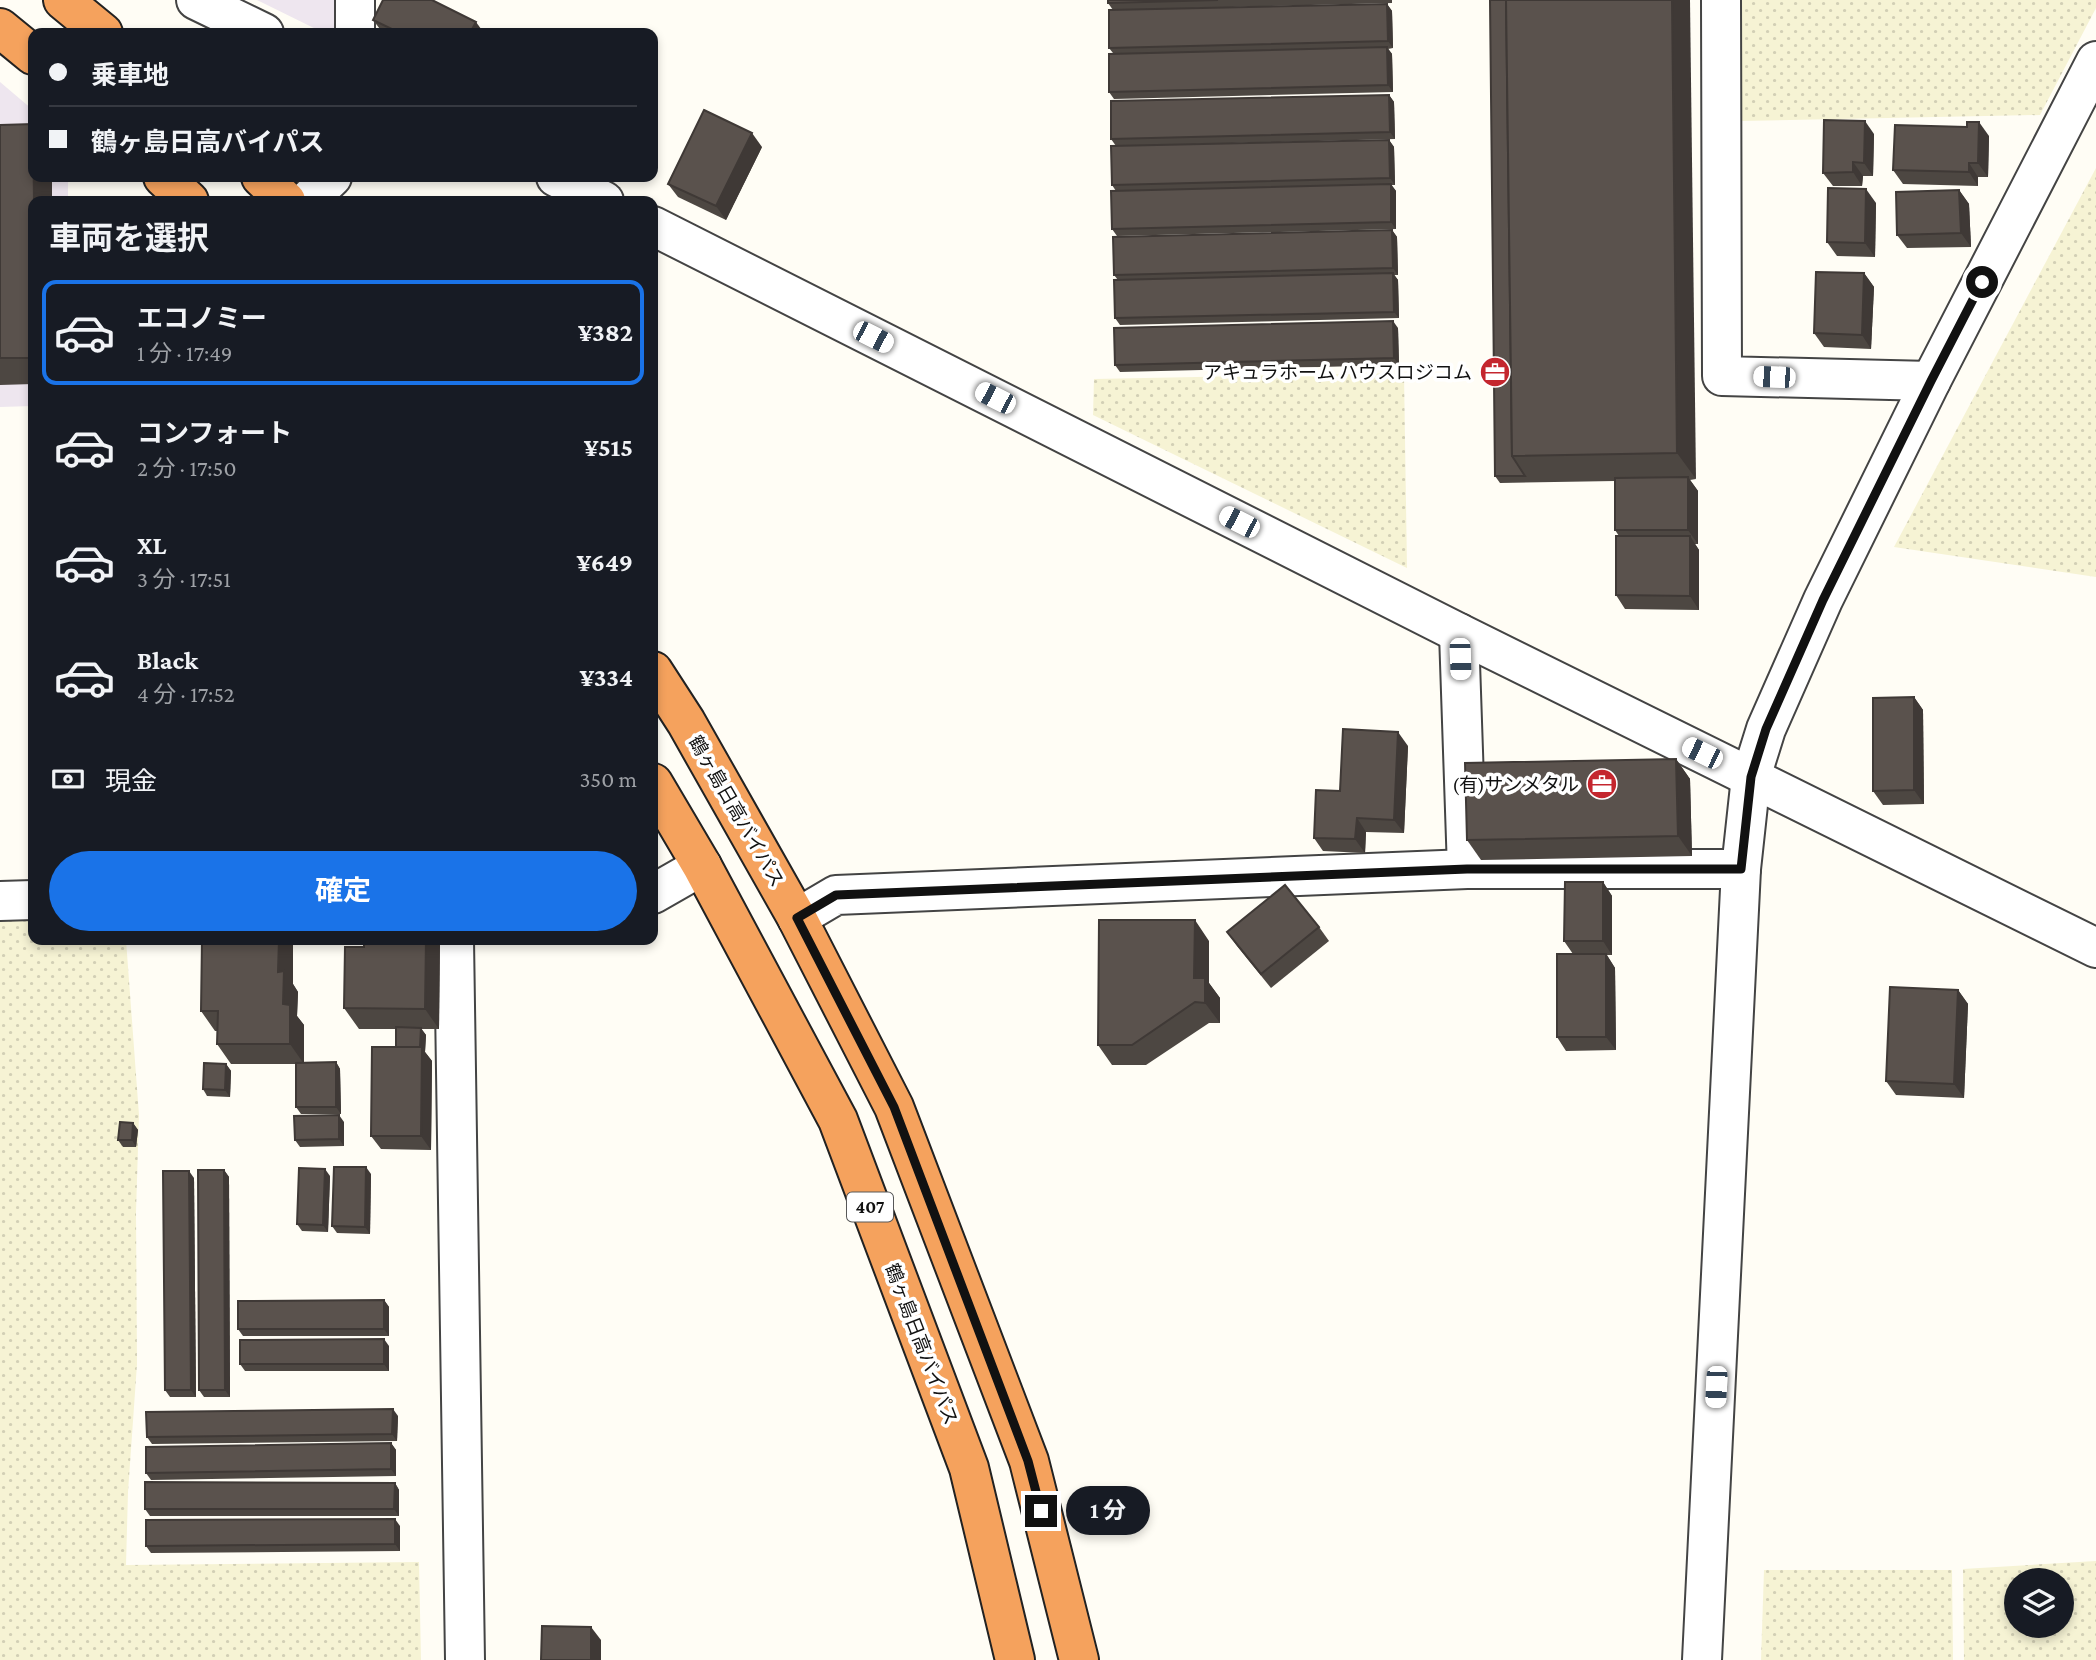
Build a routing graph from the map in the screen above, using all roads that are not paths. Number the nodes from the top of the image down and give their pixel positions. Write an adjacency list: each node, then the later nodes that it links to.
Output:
1 (62, 0): 6 (highway)
2 (196, 0): 7 (street)
3 (355, 0): 8 (street)
4 (1721, 0): 20 (street)
5 (0, 28): 9 (highway)
6 (97, 28)
7 (254, 28)
8 (355, 28)
9 (28, 51)
10 (2096, 61): 20 (street)
11 (168, 182): 15 (highway)
12 (266, 182): 16 (highway)
13 (327, 182): 17 (street)
14 (566, 182): 18 (street)
15 (184, 196)
16 (281, 196)
17 (312, 196)
18 (594, 196)
19 (658, 229): 21 (street)
20 (1931, 381): 23 (street)
21 (1459, 633): 23 (street); 26 (street)
22 (658, 679): 31 (highway, 鶴ヶ島日高バイパス)
23 (1751, 777): 27 (street); 33 (street)
24 (658, 791): 25 (highway, 鶴ヶ島日高バイパス / 407)
25 (702, 866): 28 (street); 35 (highway, 鶴ヶ島日高バイパス / 407)
26 (1467, 869): 27 (street); 31 (street)
27 (1741, 869): 37 (street)
28 (658, 891)
29 (28, 900): 30 (street)
30 (0, 901)
31 (797, 918): 36 (highway, 鶴ヶ島日高バイパス)
32 (454, 945): 34 (street)
33 (2096, 948)
34 (465, 1660)
35 (1015, 1660)
36 (1079, 1660)
37 (1702, 1660)

